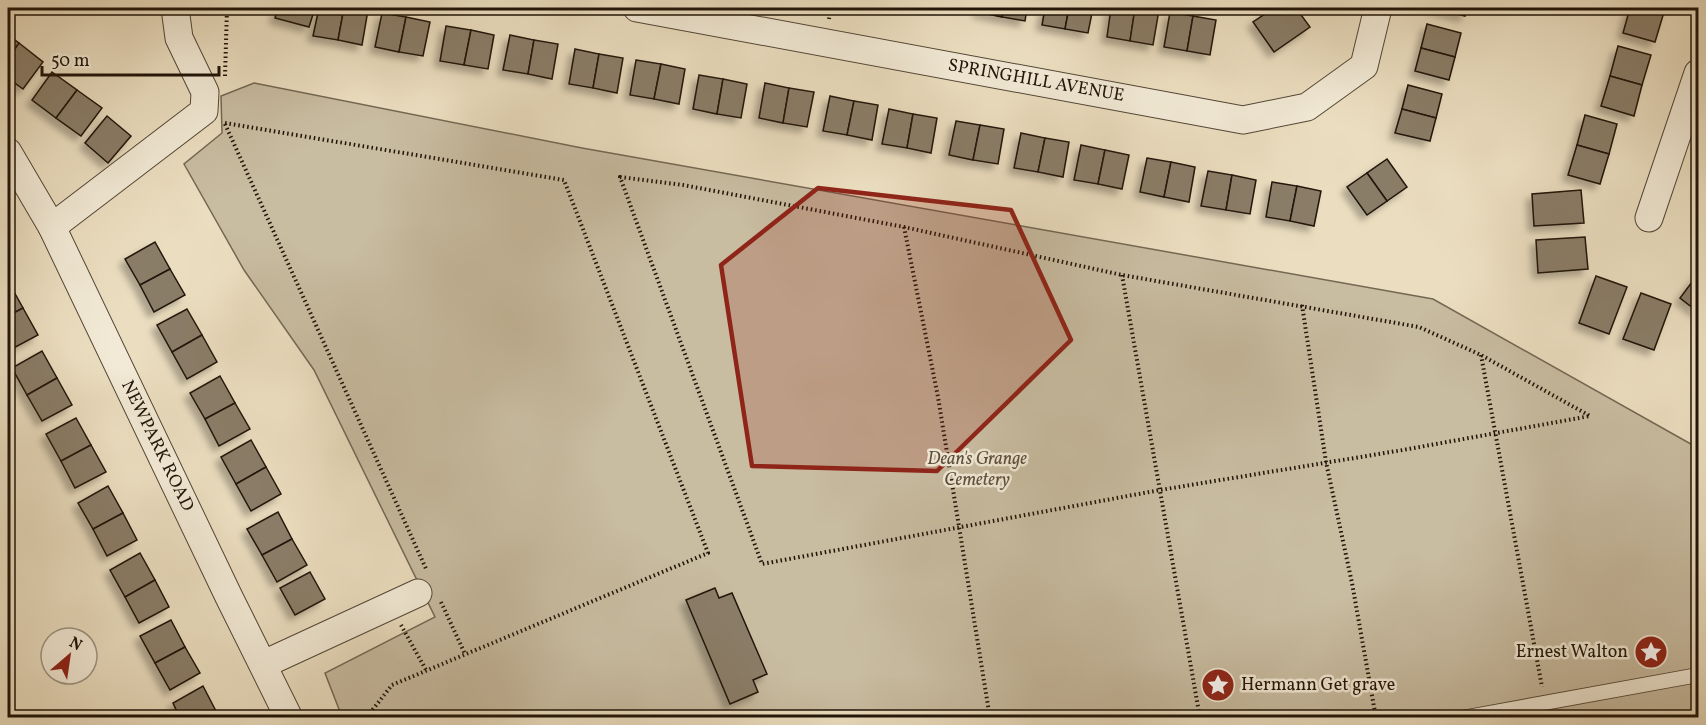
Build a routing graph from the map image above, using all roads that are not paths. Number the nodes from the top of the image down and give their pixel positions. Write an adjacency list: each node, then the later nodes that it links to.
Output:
1 (174, 8): 7 (street)
2 (637, 8): 3 (street, SPRINGHILL AVENUE)
3 (1378, 8)
4 (1698, 73): 6 (street)
5 (8, 152): 7 (street, NEWPARK ROAD)
6 (1649, 218)
7 (52, 227): 9 (street, NEWPARK ROAD)
8 (428, 588): 9 (street)
9 (264, 664): 11 (street, NEWPARK ROAD)
10 (1698, 675): 12 (lane)
11 (289, 717)
12 (1462, 717)

